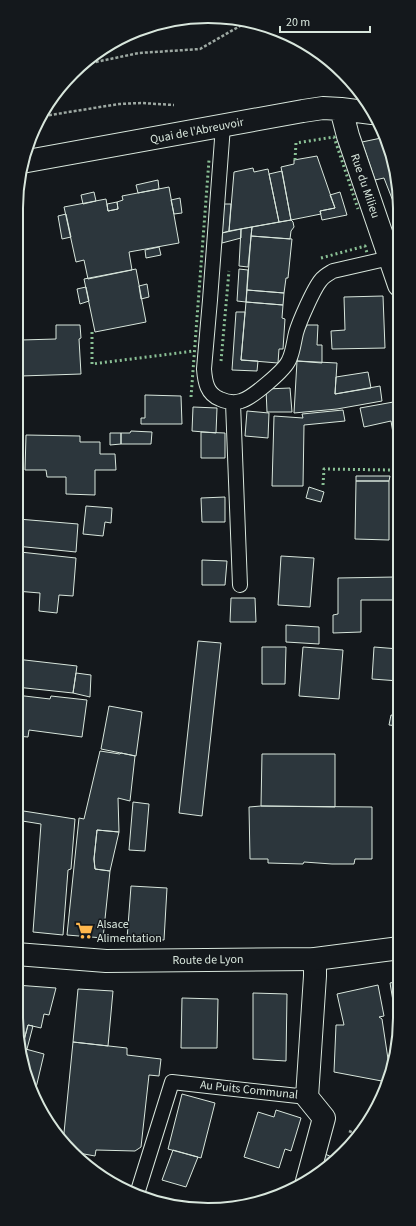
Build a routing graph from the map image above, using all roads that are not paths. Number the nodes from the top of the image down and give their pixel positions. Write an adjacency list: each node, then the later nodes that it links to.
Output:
1 (341, 109): 2 (street, Quai de l'Abreuvoir); 3 (street, Quai de l'Abreuvoir); 5 (street, Rue du Milieu)
2 (366, 112)
3 (222, 126): 4 (street, Quai de l'Abreuvoir); 7 (lane)
4 (29, 161)
5 (390, 258): 6 (street, Rue du Milieu); 7 (lane)
6 (393, 267)
7 (233, 402): 8 (lane)
8 (240, 585)
9 (393, 949): 11 (street, Route de Lyon)
10 (23, 955): 11 (street, Route de Lyon)
11 (315, 959): 12 (street, Au Puits Communal)
12 (307, 1097): 13 (street); 14 (lane, Au Puits Communal)
13 (308, 1174)
14 (138, 1189)

